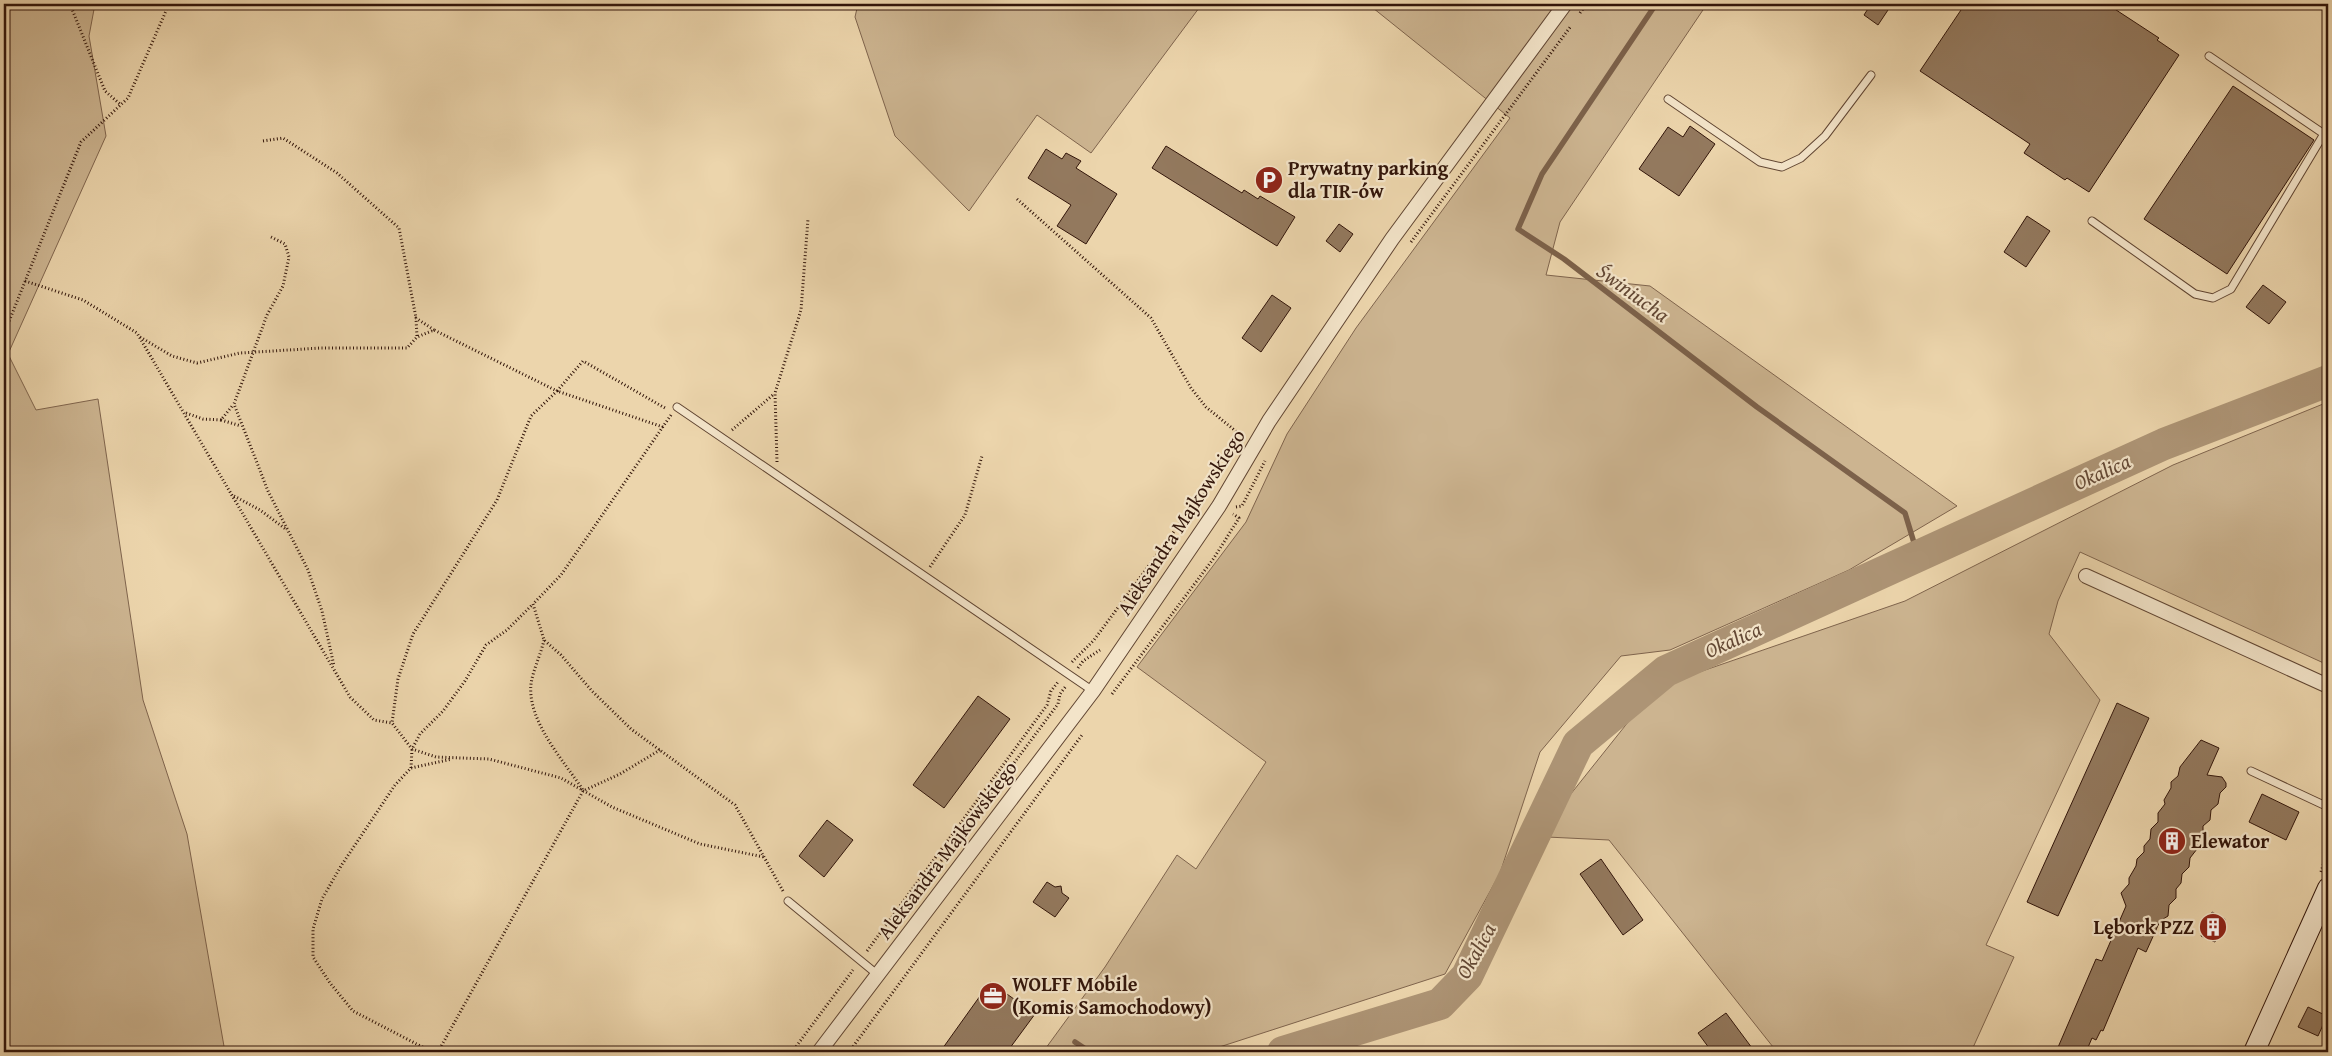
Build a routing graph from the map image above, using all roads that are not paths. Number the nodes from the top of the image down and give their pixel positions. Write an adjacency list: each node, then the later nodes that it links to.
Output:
1 (1565, 4): 11 (street, Aleksandra Majkowskiego)
2 (2209, 56): 6 (lane)
3 (1871, 76): 4 (lane)
4 (1668, 99)
5 (2328, 127): 6 (lane)
6 (2324, 134): 7 (lane)
7 (2092, 221)
8 (677, 407): 11 (lane)
9 (2086, 576): 10 (street)
10 (2328, 686)
11 (1093, 691): 17 (street, Aleksandra Majkowskiego)
12 (2250, 772): 13 (lane)
13 (2328, 807)
14 (2324, 881): 16 (street)
15 (788, 901): 17 (lane)
16 (2324, 909): 19 (street)
17 (878, 975): 18 (street, Aleksandra Majkowskiego)
18 (820, 1052)
19 (2254, 1052)

